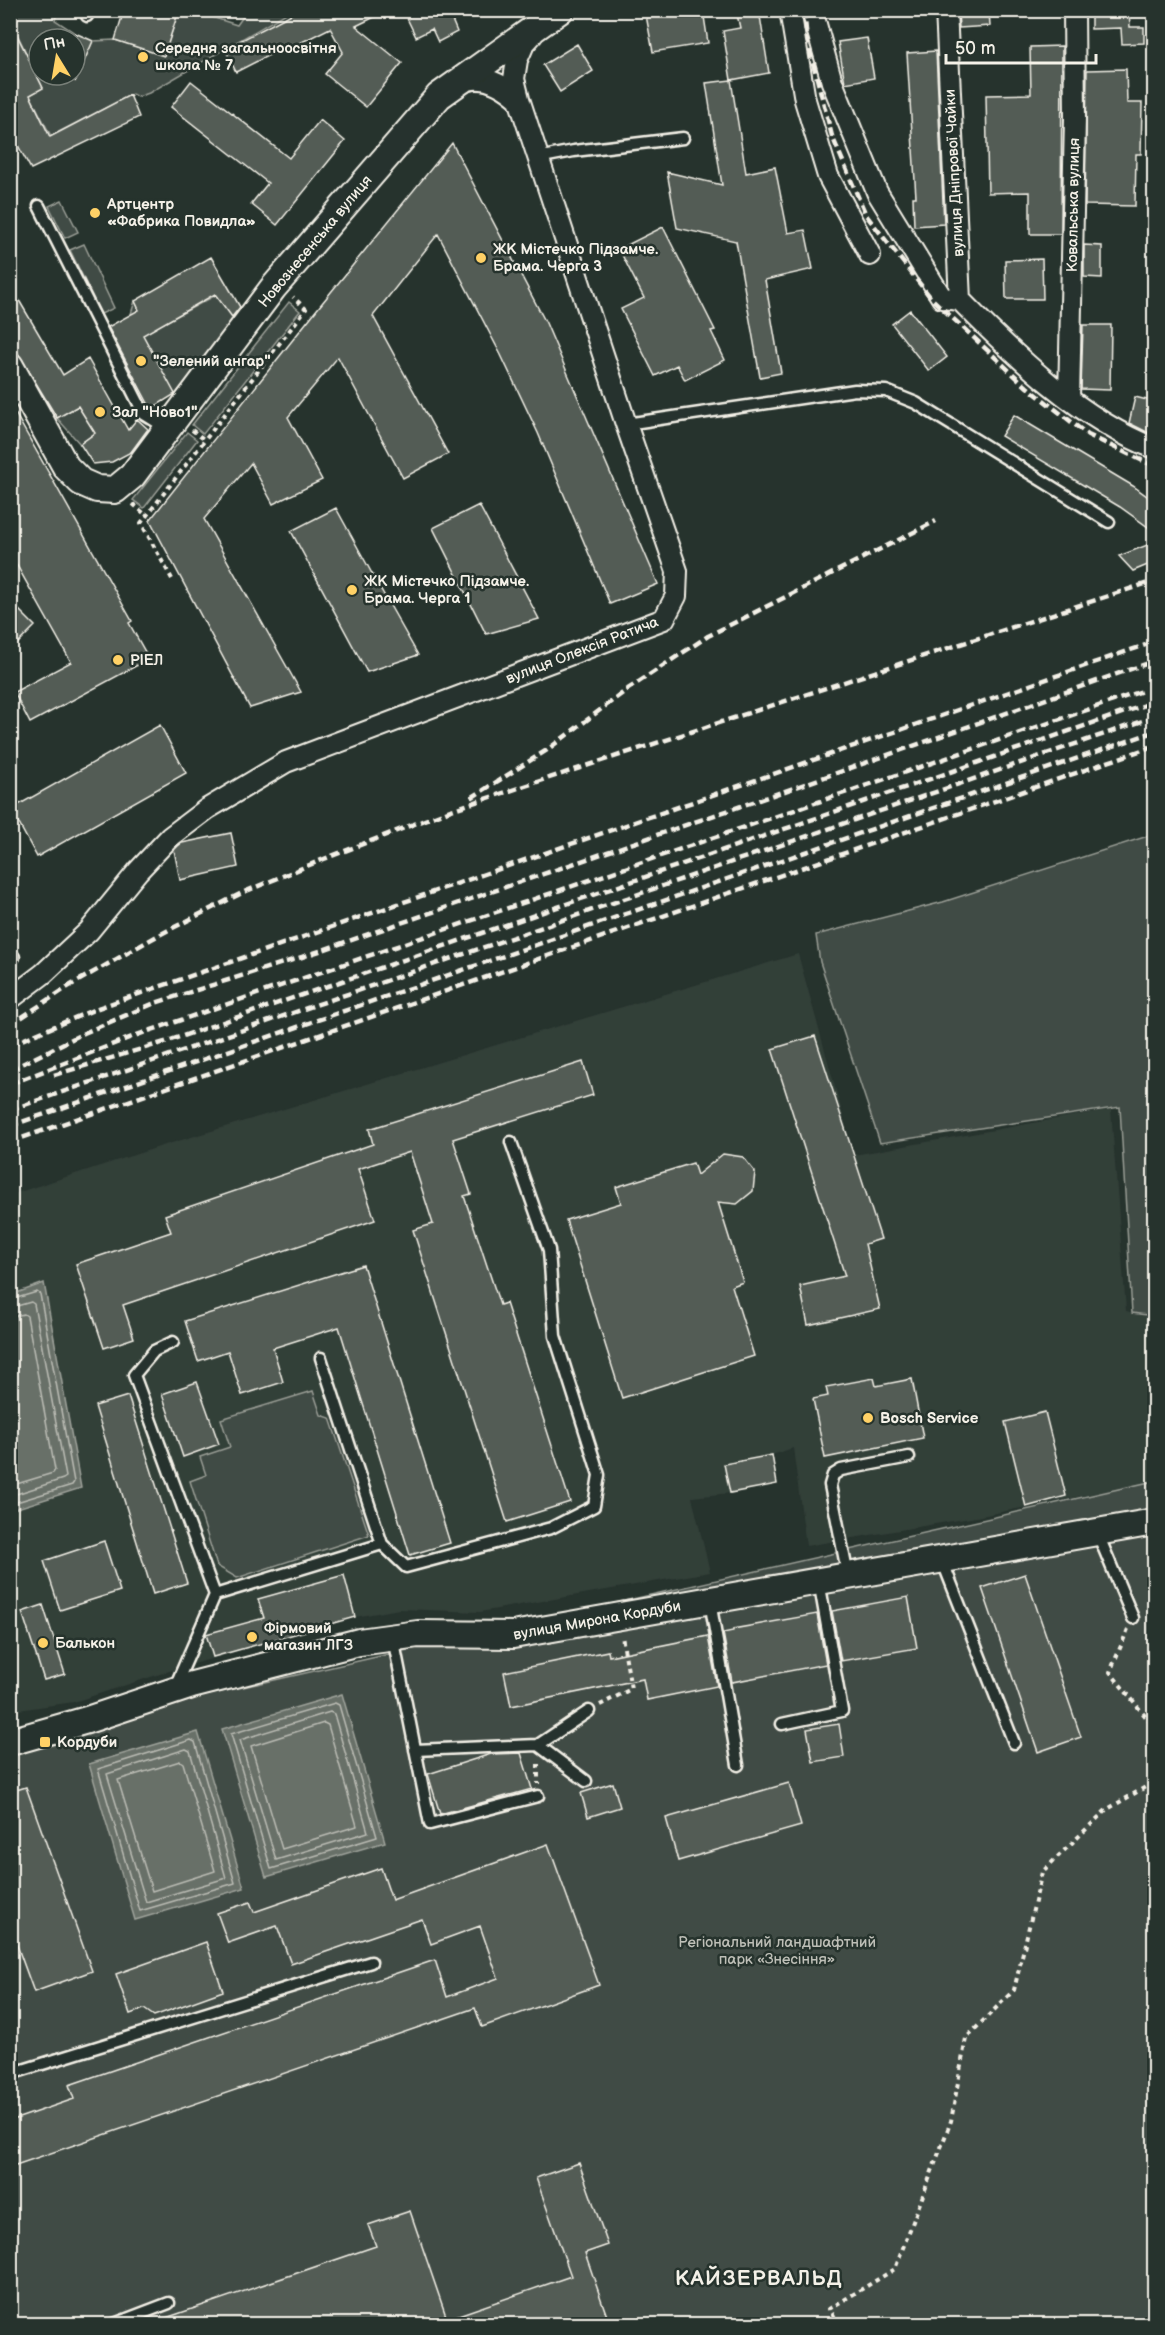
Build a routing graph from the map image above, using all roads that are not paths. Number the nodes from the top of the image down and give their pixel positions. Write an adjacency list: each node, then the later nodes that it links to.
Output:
1 (790, 10): 11 (street)
2 (812, 10): 12 (street)
3 (946, 10): 12 (street, вулиця Дніпрової Чайки)
4 (1074, 10): 14 (street, Ковальська вулиця)
5 (550, 18): 6 (street, Новознесенська вулиця); 7 (street, вулиця Олексія Ратича)
6 (439, 96): 7 (street); 16 (street, Новознесенська вулиця)
7 (519, 99): 9 (street, вулиця Олексія Ратича)
8 (683, 138): 9 (lane)
9 (537, 158): 15 (street, вулиця Олексія Ратича)
10 (39, 206): 16 (lane)
11 (870, 255)
12 (960, 300): 14 (street)
13 (10, 366): 16 (street, Новознесенська вулиця)
14 (1070, 399): 17 (street)
15 (626, 424): 18 (lane); 19 (street, вулиця Олексія Ратича)
16 (178, 427)
17 (1155, 448)
18 (1109, 522)
19 (10, 999)
20 (511, 1142): 26 (lane)
21 (173, 1342): 30 (lane)
22 (321, 1358): 26 (lane)
23 (909, 1457): 28 (lane)
24 (1155, 1522): 25 (street, вулиця Мирона Кордуби)
25 (1097, 1532): 27 (street, вулиця Мирона Кордуби); 32 (lane)
26 (382, 1544): 30 (lane)
27 (942, 1559): 28 (street, вулиця Мирона Кордуби); 38 (lane)
28 (848, 1576): 29 (street, вулиця Мирона Кордуби)
29 (818, 1581): 31 (street, вулиця Мирона Кордуби); 36 (lane)
30 (215, 1594): 34 (lane)
31 (710, 1601): 33 (street, вулиця Мирона Кордуби); 41 (lane)
32 (1133, 1618)
33 (392, 1637): 34 (street, вулиця Мирона Кордуби); 40 (lane)
34 (173, 1692): 37 (street, вулиця Мирона Кордуби)
35 (589, 1711): 39 (lane)
36 (782, 1724)
37 (10, 1742)
38 (1014, 1743)
39 (538, 1745): 40 (lane); 42 (lane)
40 (415, 1750): 43 (lane)
41 (738, 1765)
42 (586, 1781)
43 (538, 1796)
44 (371, 1962): 45 (lane)
45 (10, 2074)
46 (169, 2303): 47 (lane)
47 (114, 2325)

